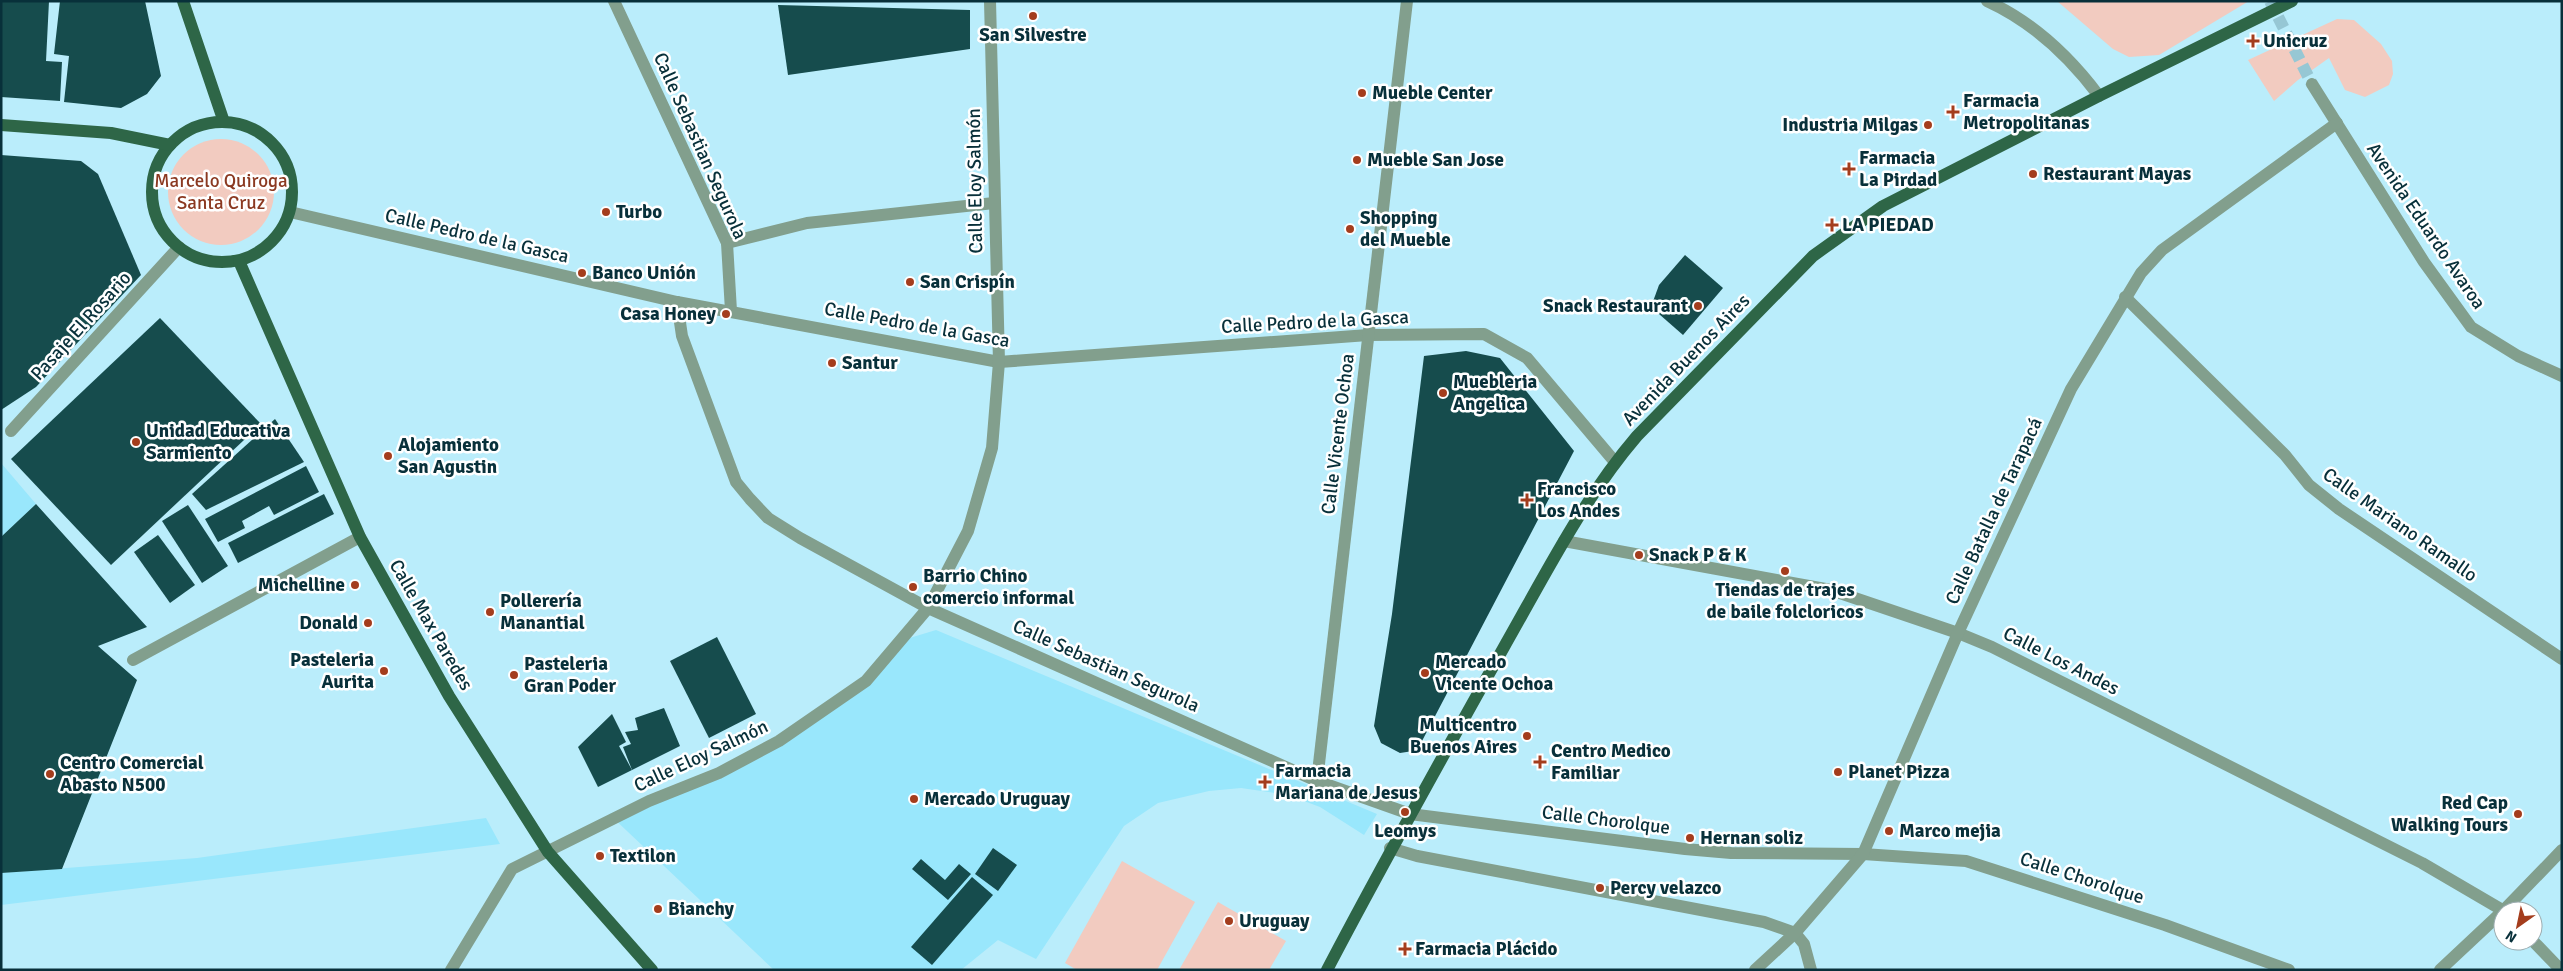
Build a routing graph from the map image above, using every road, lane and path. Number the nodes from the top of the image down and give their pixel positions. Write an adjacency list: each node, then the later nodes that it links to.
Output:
1 (183, 1): 9 (main road)
2 (614, 1): 15 (street, Calle Sebastian Segurola)
3 (990, 1): 13 (street, Calle Eloy Salmón)
4 (1407, 1): 21 (street, Calle Vicente Ochoa)
5 (1987, 1): 8 (street)
6 (2292, 1): 8 (main road, Avenida Buenos Aires)
7 (2312, 84): 10 (street, Avenida Eduardo Avaroa)
8 (2098, 96): 25 (main road, Avenida Buenos Aires)
9 (224, 122): 12 (main road); 14 (main road)
10 (2337, 124): 18 (street, Calle Batalla de Tarapacá); 23 (street, Avenida Eduardo Avaroa)
11 (1, 125): 12 (main road)
12 (170, 146): 16 (main road)
13 (994, 203): 15 (street); 22 (street, Calle Eloy Salmón)
14 (290, 212): 17 (main road); 19 (street, Calle Pedro de la Gasca)
15 (727, 243): 20 (street, Calle Sebastian Segurola)
16 (179, 247): 17 (main road); 24 (street, Pasaje El Rosario)
17 (239, 261): 26 (main road, Calle Max Paredes)
18 (2125, 297): 29 (street, Calle Batalla de Tarapacá); 30 (street, Calle Mariano Ramallo)
19 (677, 302): 20 (street, Calle Pedro de la Gasca); 28 (street, Calle Sebastian Segurola)
20 (731, 311): 22 (street, Calle Pedro de la Gasca)
21 (1368, 335): 22 (street, Calle Pedro de la Gasca); 25 (street, Calle Pedro de la Gasca); 32 (street, Calle Vicente Ochoa)
22 (999, 362): 28 (street, Calle Eloy Salmón)
23 (2562, 376)
24 (11, 431)
25 (1615, 462): 27 (main road, Avenida Buenos Aires)
26 (360, 537): 31 (street); 36 (main road, Calle Max Paredes)
27 (1564, 541): 29 (street, Calle Los Andes); 33 (main road, Avenida Buenos Aires)
28 (928, 608): 32 (street, Calle Sebastian Segurola); 36 (street, Calle Eloy Salmón)
29 (1958, 633): 37 (street, Calle Batalla de Tarapacá); 39 (street, Calle Los Andes)
30 (2562, 658)
31 (133, 660)
32 (1317, 781): 33 (street, Calle Sebastian Segurola)
33 (1410, 814): 34 (main road, Avenida Buenos Aires); 37 (street, Calle Chorolque)
34 (1390, 848): 41 (street); 45 (main road, Avenida Buenos Aires)
35 (2562, 850): 38 (street)
36 (548, 852): 43 (street, Calle Eloy Salmón); 44 (main road, Calle Max Paredes)
37 (1863, 854): 41 (street, Calle Batalla de Tarapacá); 48 (street, Calle Chorolque)
38 (2513, 901)
39 (2493, 904)
40 (2493, 920): 49 (street)
41 (1794, 933): 46 (street, Calle Batalla de Tarapacá); 47 (street)
42 (2543, 951): 50 (street)
43 (451, 970)
44 (652, 970)
45 (1327, 970)
46 (1755, 970)
47 (1811, 970)
48 (2289, 970)
49 (2440, 970)
50 (2561, 970)

